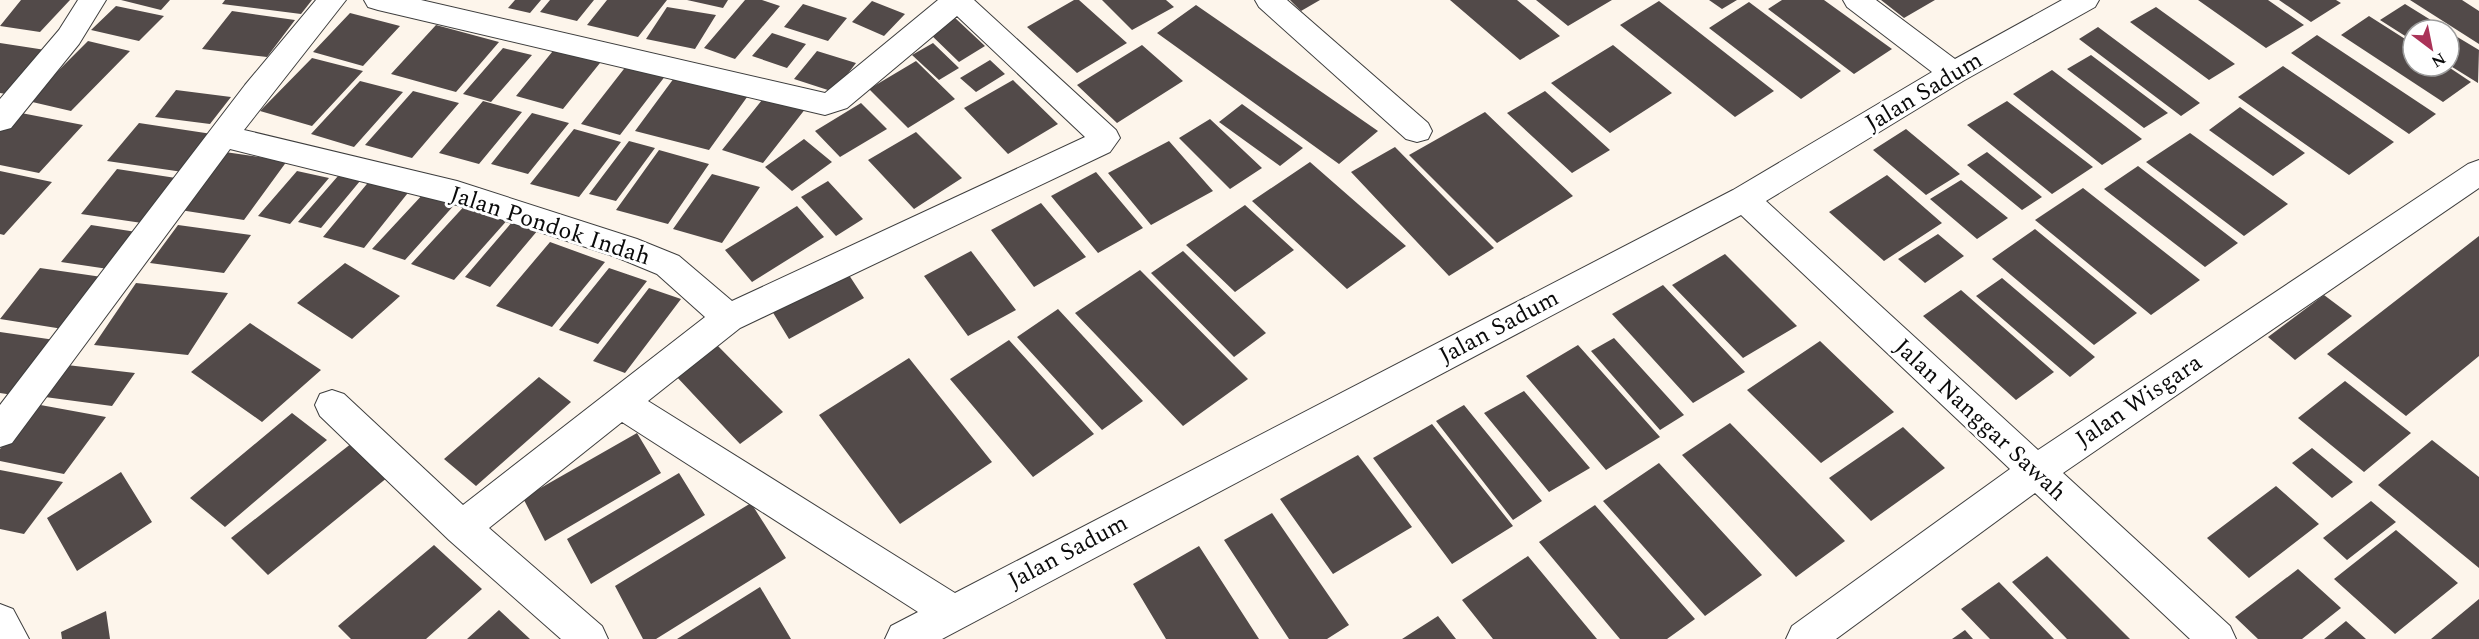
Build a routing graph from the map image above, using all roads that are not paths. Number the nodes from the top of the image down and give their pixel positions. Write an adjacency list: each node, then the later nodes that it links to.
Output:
1 (92, 0): 8 (street)
2 (332, 0): 10 (street)
3 (378, 0): 13 (street)
4 (1269, 0): 9 (street)
5 (1857, 0): 7 (street)
6 (2085, 0): 7 (street, Jalan Sadum)
7 (1953, 73): 12 (street, Jalan Sadum)
8 (0, 120)
9 (1417, 131)
10 (224, 136): 13 (street, Jalan Pondok Indah); 16 (street)
11 (2474, 182): 17 (street, Jalan Wisgara)
12 (1744, 199): 17 (street, Jalan Nanggar Sawah); 19 (street, Jalan Sadum)
13 (728, 318): 14 (street)
14 (622, 403): 18 (street); 19 (street)
15 (332, 405): 18 (street)
16 (0, 432)
17 (2036, 472): 24 (street, Jalan Wisgara); 25 (street, Jalan Nanggar Sawah)
18 (462, 528): 22 (street)
19 (952, 612): 23 (street, Jalan Sadum)
20 (0, 622): 21 (street)
21 (10, 639)
22 (589, 639)
23 (904, 639)
24 (1805, 639)
25 (2217, 639)

